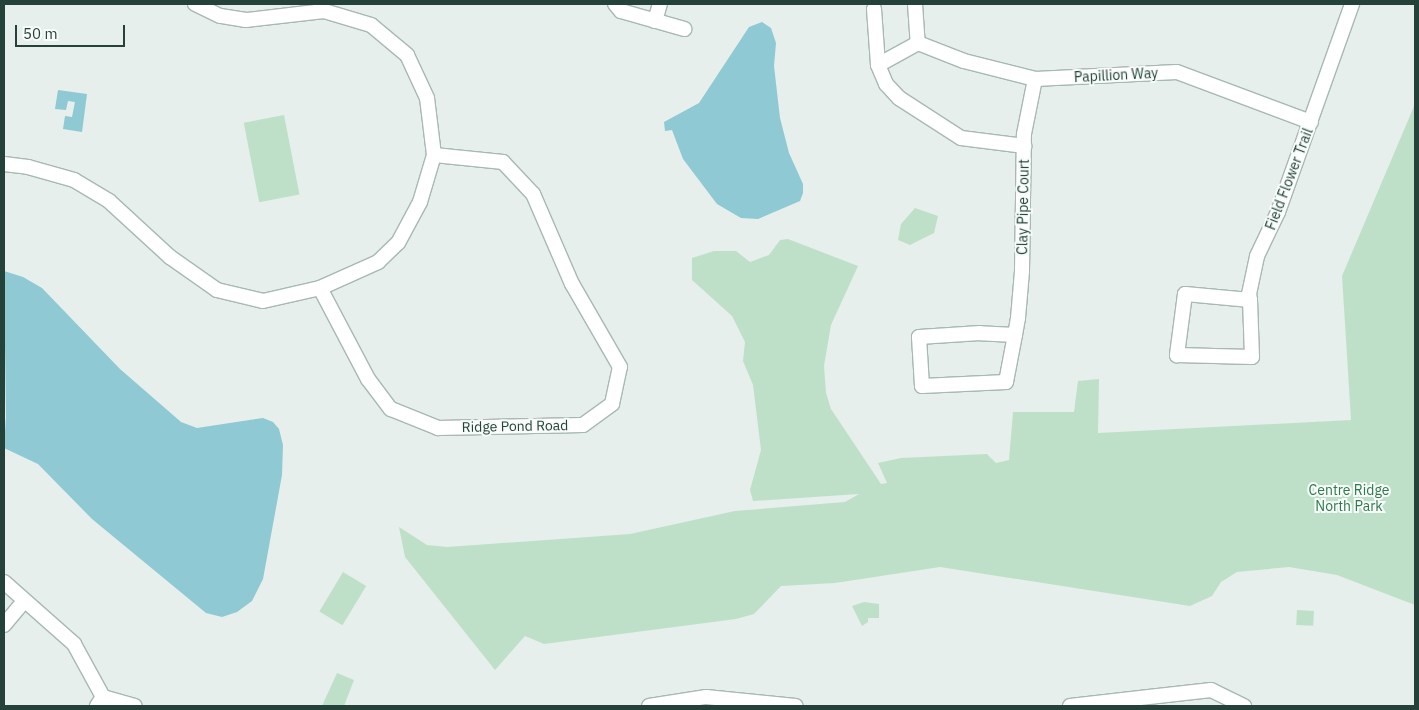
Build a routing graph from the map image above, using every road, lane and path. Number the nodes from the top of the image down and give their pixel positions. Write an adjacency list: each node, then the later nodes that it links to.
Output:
1 (195, 4): 14 (street)
2 (615, 4): 7 (street)
3 (660, 4): 7 (street)
4 (915, 4): 9 (street)
5 (1352, 4): 12 (street, Field Flower Trail)
6 (874, 9): 10 (street)
7 (655, 21): 8 (street)
8 (684, 29)
9 (918, 43): 10 (street); 11 (street, Papillion Way)
10 (878, 65): 13 (street)
11 (1035, 78): 12 (street, Papillion Way); 13 (street, Clay Pipe Court)
12 (1310, 122): 17 (street, Field Flower Trail)
13 (1024, 146): 18 (street, Clay Pipe Court)
14 (434, 155): 16 (street); 16 (street, Ridge Pond Road)
15 (4, 164): 16 (street)
16 (320, 288)
17 (1250, 300): 17 (street, Field Flower Trail)
18 (1015, 335): 18 (street, Clay Pipe Court)
19 (4, 582): 20 (street)
20 (24, 601): 21 (street); 22 (street)
21 (4, 625)
22 (100, 702): 24 (street)
23 (706, 702): 25 (street); 26 (street)
24 (135, 706)
25 (649, 706)
26 (796, 706)
27 (1070, 706): 28 (street)
28 (1244, 706)

